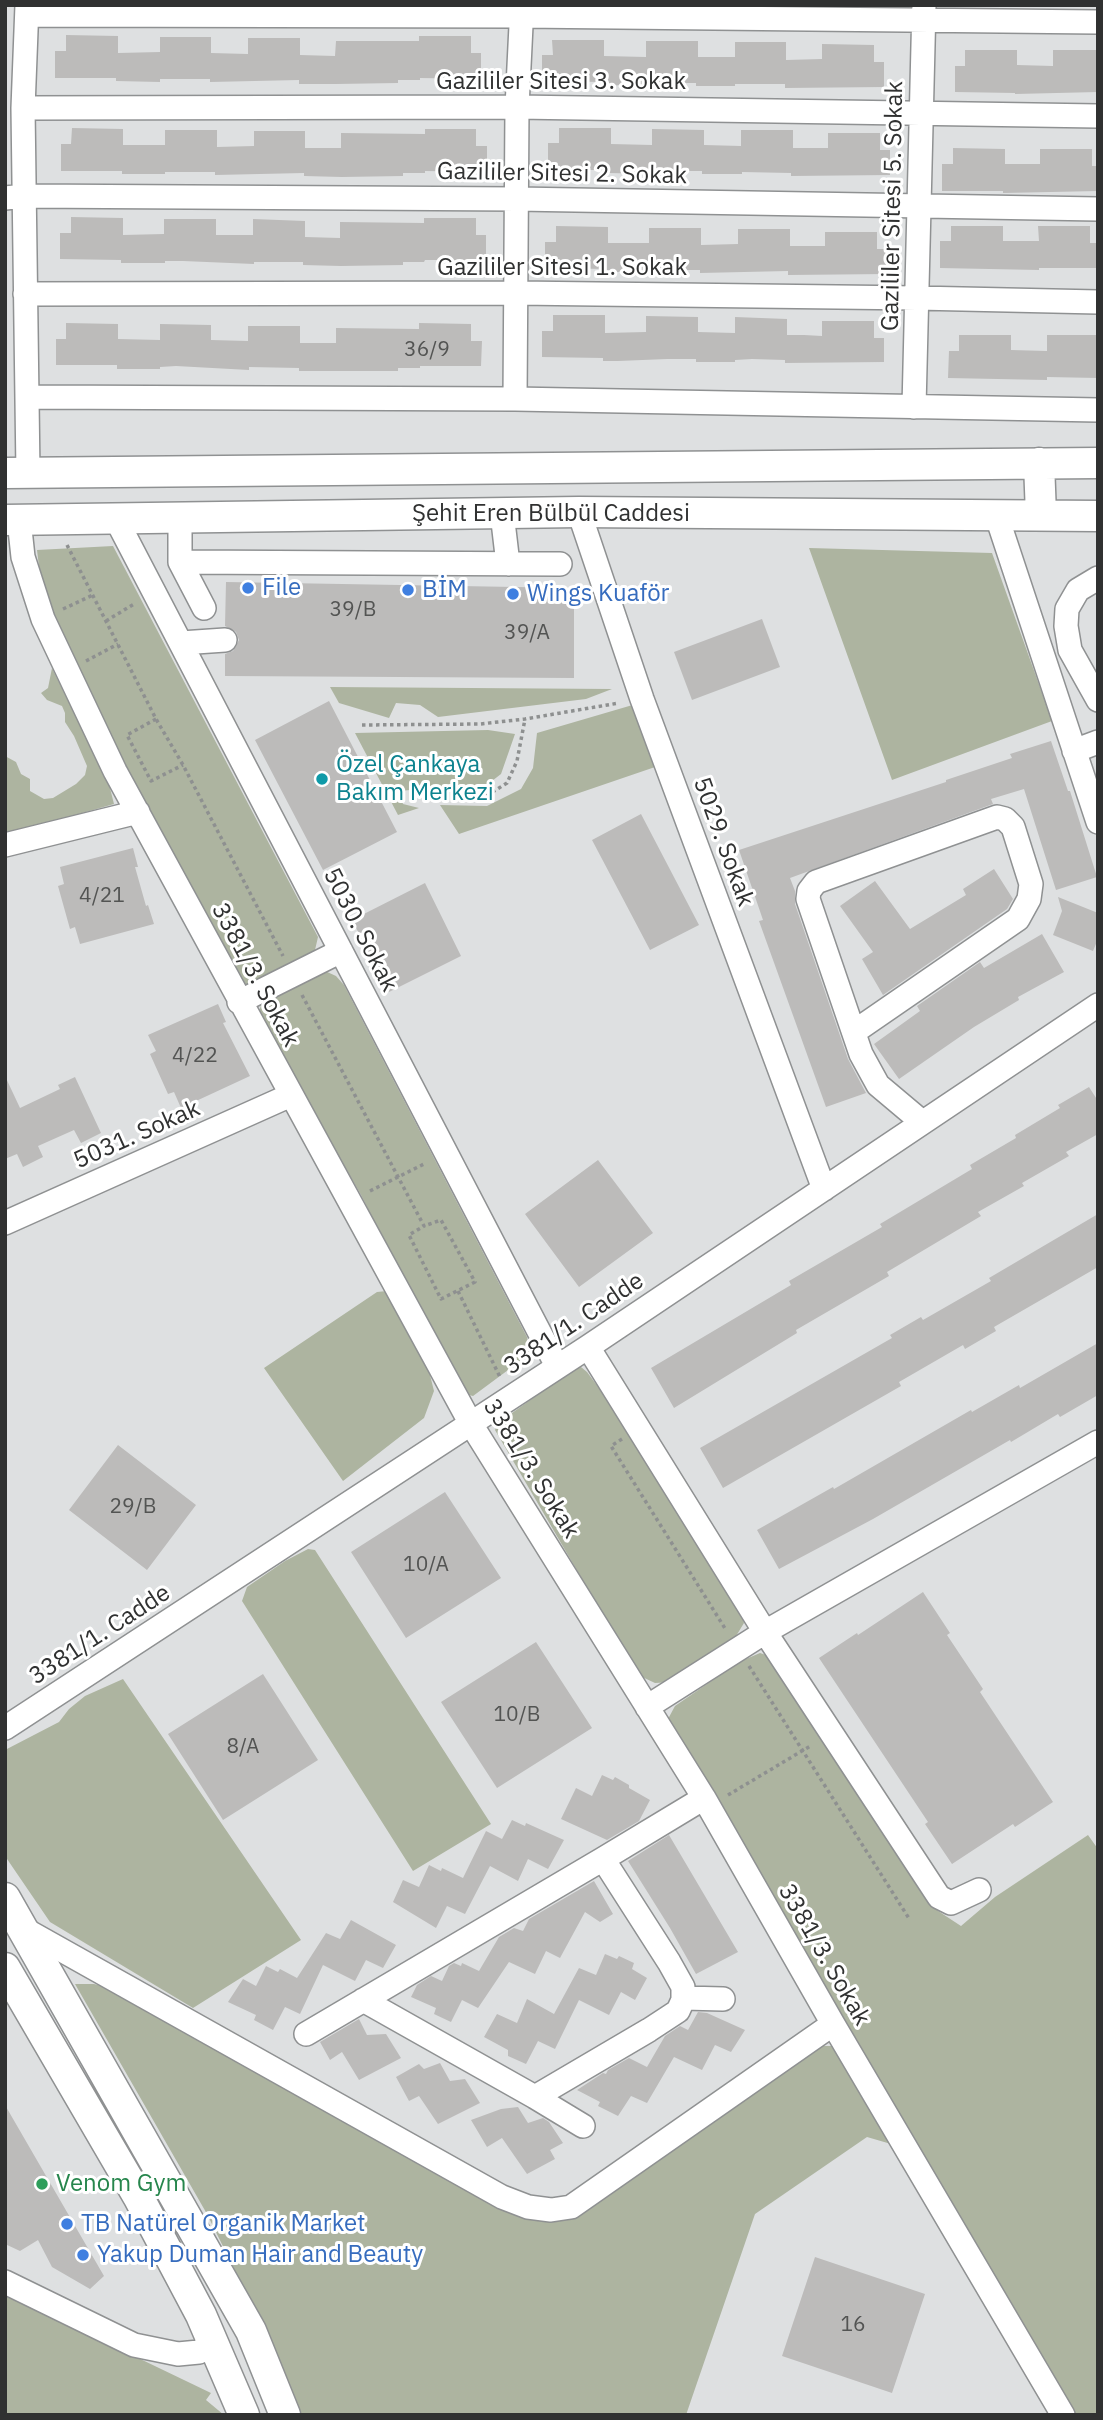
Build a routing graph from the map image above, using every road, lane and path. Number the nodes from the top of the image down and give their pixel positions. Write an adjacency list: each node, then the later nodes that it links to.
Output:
1 (27, 10): 2 (street); 6 (street)
2 (522, 11): 3 (street); 5 (street)
3 (923, 13): 4 (street); 7 (street, Gazililer Sitesi 5. Sokak)
4 (1098, 22)
5 (517, 107): 6 (street, Gazililer Sitesi 3. Sokak); 7 (street, Gazililer Sitesi 3. Sokak); 10 (street)
6 (23, 108): 9 (street)
7 (921, 112): 8 (street, Gazililer Sitesi 3. Sokak); 11 (street, Gazililer Sitesi 5. Sokak)
8 (1098, 116)
9 (15, 197): 10 (street, Gazililer Sitesi 2. Sokak); 14 (street)
10 (517, 199): 11 (street, Gazililer Sitesi 2. Sokak); 13 (street)
11 (919, 205): 12 (street, Gazililer Sitesi 2. Sokak); 15 (street, Gazililer Sitesi 5. Sokak)
12 (1098, 209)
13 (517, 293): 14 (street, Gazililer Sitesi 1. Sokak); 15 (street, Gazililer Sitesi 1. Sokak); 18 (street)
14 (25, 294): 17 (street)
15 (917, 298): 16 (street, Gazililer Sitesi 1. Sokak); 19 (street, Gazililer Sitesi 5. Sokak)
16 (1098, 302)
17 (28, 397): 18 (street); 23 (street)
18 (515, 400): 19 (street)
19 (914, 407): 20 (street)
20 (1098, 410)
21 (1040, 463): 22 (main road, Şehit Eren Bülbül Caddesi); 23 (main road, Şehit Eren Bülbül Caddesi); 27 (main road)
22 (1098, 463)
23 (17, 473): 29 (main road)
24 (579, 512): 25 (main road, Şehit Eren Bülbül Caddesi); 26 (main road, Şehit Eren Bülbül Caddesi); 47 (street, 5029. Sokak)
25 (502, 513): 31 (main road, Şehit Eren Bülbül Caddesi); 35 (street)
26 (996, 514): 27 (main road, Şehit Eren Bülbül Caddesi); 53 (street)
27 (1041, 515): 28 (main road, Şehit Eren Bülbül Caddesi)
28 (1098, 516)
29 (54, 519): 30 (main road, Şehit Eren Bülbül Caddesi); 32 (main road, Şehit Eren Bülbül Caddesi)
30 (116, 519): 31 (main road, Şehit Eren Bülbül Caddesi); 38 (street, 5030. Sokak)
31 (180, 519): 34 (street)
32 (12, 520): 41 (street, 3381/3. Sokak)
33 (69, 548): 39 (path)
34 (180, 562): 35 (street); 40 (street)
35 (508, 564): 36 (street)
36 (560, 564)
37 (1098, 578): 48 (street)
38 (154, 591): 42 (path); 44 (street, 5030. Sokak)
39 (93, 595): 41 (path); 42 (path)
40 (204, 608)
41 (43, 619): 46 (street, 3381/3. Sokak)
42 (106, 621): 45 (path)
43 (225, 640): 44 (street)
44 (181, 643): 59 (street, 5030. Sokak)
45 (118, 644): 46 (path); 49 (path)
46 (68, 671): 56 (street, 3381/3. Sokak)
47 (642, 699): 50 (path); 68 (street, 5029. Sokak)
48 (1098, 700)
49 (156, 719): 54 (path); 54 (path)
50 (525, 719): 51 (path); 55 (path)
51 (362, 725)
52 (1098, 742): 53 (street)
53 (1074, 751): 57 (street)
54 (183, 765): 60 (path)
55 (410, 794)
56 (138, 812): 58 (street); 61 (street, 3381/3. Sokak)
57 (1098, 822)
58 (5, 845)
59 (341, 951): 60 (street); 66 (street, 5030. Sokak)
60 (292, 976): 61 (street); 67 (path)
61 (239, 1002): 64 (street, 3381/3. Sokak)
62 (1098, 1005): 65 (street, 3381/1. Cadde)
63 (854, 1032): 63 (street); 65 (street)
64 (290, 1095): 69 (street, 3381/3. Sokak); 70 (street, 5031. Sokak)
65 (922, 1122): 68 (street, 3381/1. Cadde)
66 (447, 1154): 67 (path); 74 (street, 5030. Sokak)
67 (398, 1177): 69 (path); 71 (path)
68 (824, 1189): 73 (street, 3381/1. Cadde)
69 (349, 1201): 76 (street, 3381/3. Sokak)
70 (5, 1223)
71 (424, 1226): 72 (path); 72 (path)
72 (458, 1291): 75 (path)
73 (588, 1347): 74 (street, 3381/1. Cadde); 77 (street)
74 (557, 1366): 76 (street, 3381/1. Cadde)
75 (500, 1377)
76 (471, 1424): 81 (street, 3381/3. Sokak); 82 (street, 3381/1. Cadde)
77 (651, 1438): 79 (street); 80 (path)
78 (1098, 1442): 79 (street)
79 (765, 1632): 80 (street); 87 (street)
80 (738, 1649): 81 (street); 84 (path)
81 (648, 1707): 85 (street, 3381/3. Sokak)
82 (5, 1728)
83 (813, 1745): 84 (path)
84 (803, 1750): 85 (path); 89 (path)
85 (710, 1799): 86 (street); 95 (street, 3381/3. Sokak)
86 (603, 1859): 92 (street); 94 (street)
87 (979, 1891)
88 (5, 1898): 90 (main road)
89 (910, 1920)
90 (24, 1929): 95 (street); 102 (main road)
91 (5, 1968): 100 (main road)
92 (684, 1998): 93 (street); 97 (street)
93 (723, 1999)
94 (363, 2000): 96 (street); 97 (street)
95 (833, 2024): 103 (street, 3381/3. Sokak)
96 (306, 2034)
97 (535, 2097): 98 (street)
98 (583, 2126)
99 (5, 2282): 100 (street)
100 (214, 2343): 101 (main road)
101 (244, 2415)
102 (285, 2415)
103 (1063, 2415)

